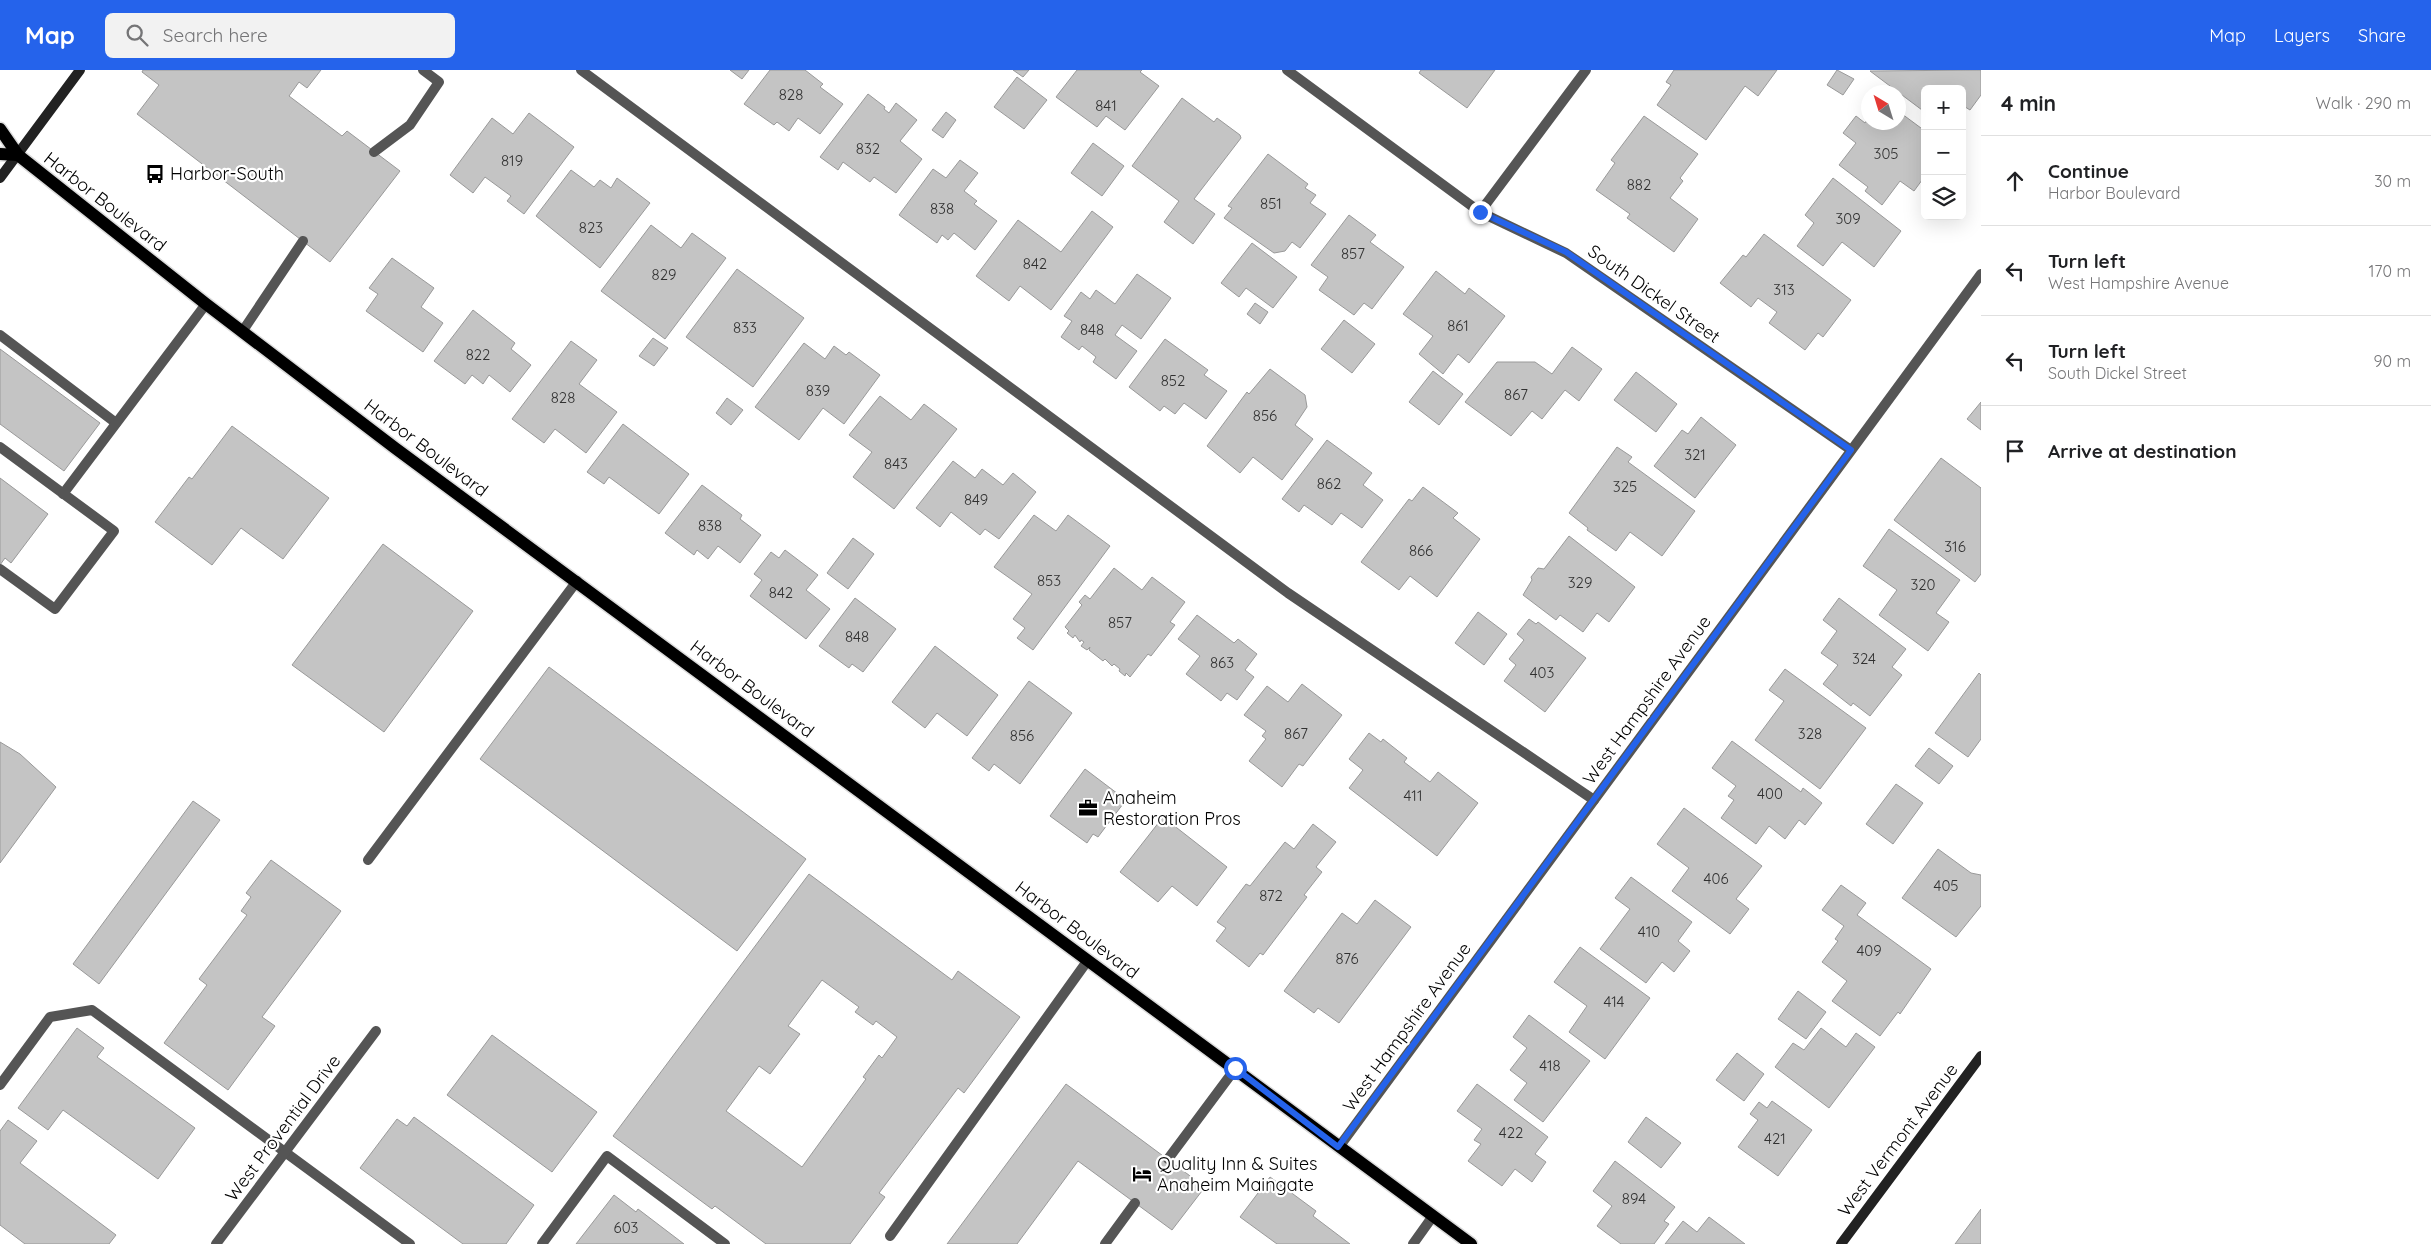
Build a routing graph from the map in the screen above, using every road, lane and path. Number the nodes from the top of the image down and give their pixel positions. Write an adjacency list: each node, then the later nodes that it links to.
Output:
1 (80, 70): 9 (street)
2 (423, 70): 7 (street)
3 (581, 70): 23 (street)
4 (1287, 70): 11 (street, South Dickel Street)
5 (1586, 70): 11 (street)
6 (0, 129): 9 (main road, Harbor Boulevard)
7 (374, 152)
8 (0, 154): 9 (main road, Harbor Boulevard)
9 (18, 155): 10 (street); 14 (main road, Harbor Boulevard)
10 (0, 178)
11 (1480, 212): 19 (street, South Dickel Street)
12 (303, 241): 15 (street)
13 (1981, 274): 19 (street, West Hampshire Avenue)
14 (206, 304): 15 (main road, Harbor Boulevard); 17 (street)
15 (242, 332): 22 (main road, Harbor Boulevard)
16 (0, 335): 17 (street)
17 (116, 423): 20 (street)
18 (0, 446): 20 (street)
19 (1851, 450): 23 (street, West Hampshire Avenue)
20 (62, 494): 21 (street)
21 (0, 569)
22 (577, 581): 24 (street); 25 (main road, Harbor Boulevard)
23 (1594, 800): 30 (street, West Hampshire Avenue)
24 (368, 860)
25 (1088, 960): 28 (main road, Harbor Boulevard); 35 (street)
26 (376, 1031): 31 (street, West Provential Drive)
27 (1981, 1056): 43 (street, West Vermont Avenue)
28 (1235, 1068): 30 (main road, Harbor Boulevard); 32 (street)
29 (0, 1085): 31 (street)
30 (1338, 1147): 34 (main road, Harbor Boulevard)
31 (284, 1152): 36 (street, West Provential Drive); 37 (street)
32 (1168, 1159)
33 (1135, 1203): 40 (street)
34 (1433, 1216): 41 (street); 42 (main road, Harbor Boulevard)
35 (890, 1236)
36 (216, 1244)
37 (410, 1244)
38 (542, 1244): 39 (street)
39 (725, 1244)
40 (1105, 1244)
41 (1413, 1244)
42 (1471, 1244)
43 (1841, 1244)

